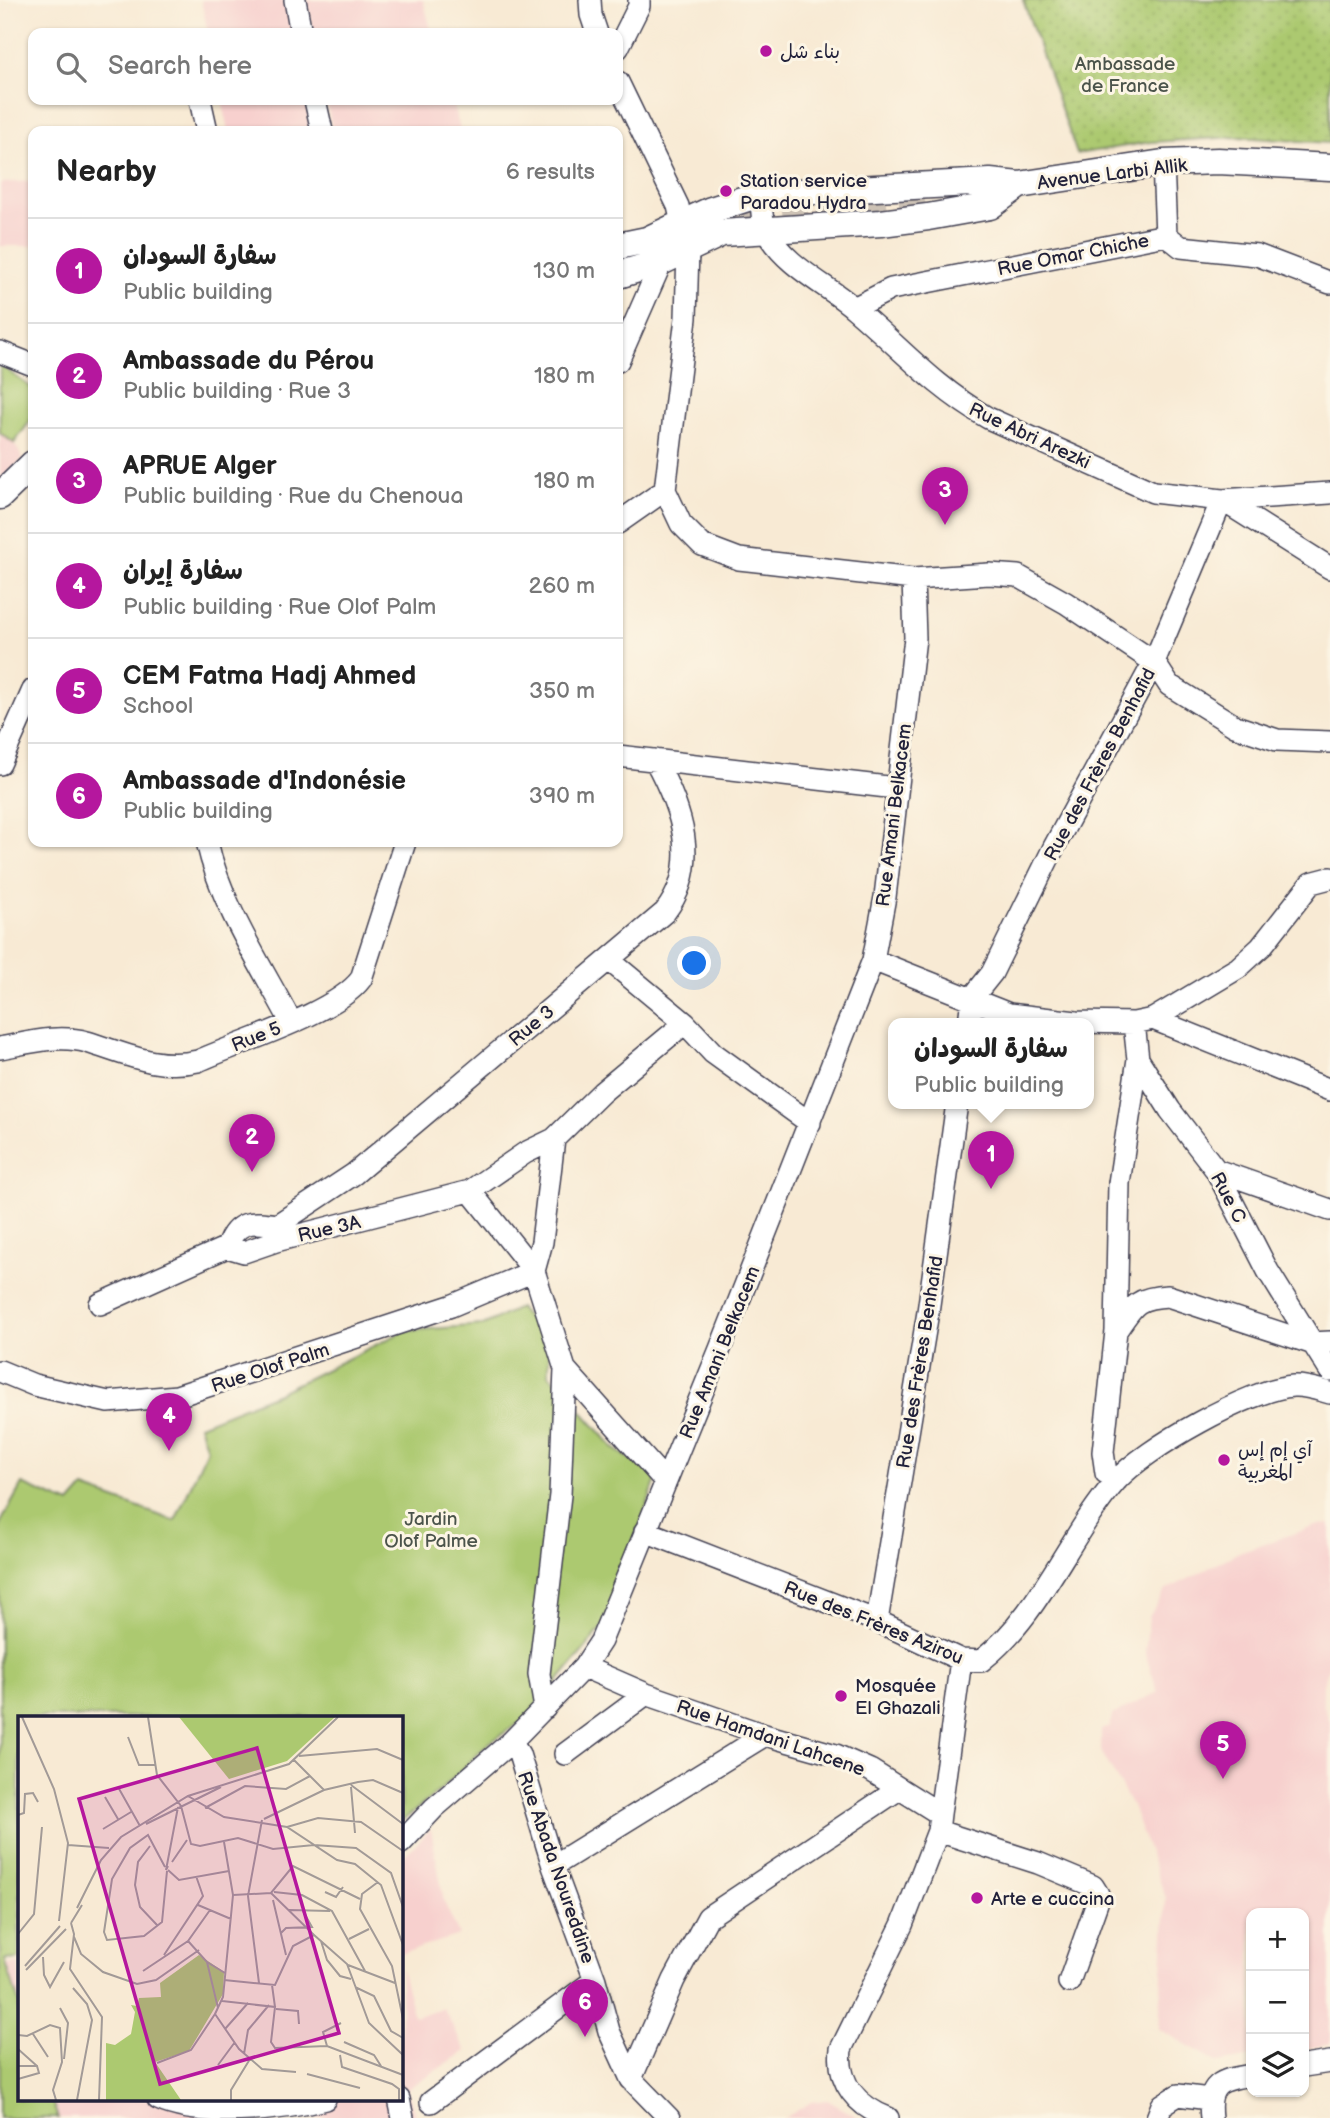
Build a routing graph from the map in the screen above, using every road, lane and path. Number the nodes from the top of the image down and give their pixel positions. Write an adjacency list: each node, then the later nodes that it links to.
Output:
1 (295, 0): 4 (street)
2 (590, 0): 5 (street)
3 (639, 0): 6 (street)
4 (301, 28)
5 (596, 28)
6 (623, 38)
7 (623, 92): 16 (street)
8 (201, 105): 10 (street)
9 (316, 105): 11 (street)
10 (206, 126)
11 (321, 126)
12 (1163, 163): 13 (main road, Avenue Larbi Allik); 14 (main road, Avenue Larbi Allik); 18 (street)
13 (1330, 167)
14 (1019, 185): 15 (main road, Avenue Larbi Allik); 17 (main road, Avenue Larbi Allik)
15 (760, 194): 16 (main road, Avenue Larbi Allik); 17 (street)
16 (683, 221): 19 (main road, Avenue Larbi Allik); 20 (street); 21 (street)
17 (765, 229): 20 (main road, Avenue Larbi Allik); 24 (street, Rue Abri Arezki)
18 (1167, 235): 23 (street, Rue Omar Chiche); 24 (street, Rue Omar Chiche)
19 (623, 245)
20 (688, 250): 21 (main road, Avenue Larbi Allik); 29 (street)
21 (661, 261): 22 (main road, Avenue Larbi Allik); 25 (street)
22 (623, 273)
23 (1330, 283)
24 (854, 308): 32 (street, Rue Abri Arezki)
25 (623, 348)
26 (0, 352): 27 (street)
27 (28, 363)
28 (28, 469): 31 (main road)
29 (665, 490): 33 (street); 35 (street)
30 (1330, 493): 32 (street)
31 (0, 496)
32 (1222, 500): 34 (street, Rue Abri Arezki); 36 (street, Rue des Frères Benhafid)
33 (623, 519)
34 (1330, 568)
35 (913, 579): 36 (street); 42 (street, Rue Amani Belkacem)
36 (1154, 662): 38 (street); 48 (street, Rue des Frères Benhafid)
37 (28, 701): 41 (street)
38 (1330, 742)
39 (623, 757): 40 (street)
40 (655, 760): 42 (street); 46 (street, Rue 3)
41 (0, 764)
42 (896, 788): 47 (street, Rue Amani Belkacem)
43 (208, 847): 53 (street)
44 (403, 847): 53 (street, Rue 5)
45 (1330, 878): 52 (street)
46 (609, 960): 54 (street); 64 (street, Rue 3)
47 (873, 960): 48 (street); 59 (street, Rue Amani Belkacem)
48 (972, 998): 49 (street); 50 (street)
49 (970, 1018)
50 (1047, 1018)
51 (1094, 1021): 52 (street)
52 (1144, 1021): 56 (street, Rue C); 57 (street)
53 (291, 1022): 55 (street, Rue 5)
54 (685, 1023): 59 (street); 60 (street, Rue 3A)
55 (0, 1048)
56 (1138, 1059): 61 (street, Rue C); 67 (street)
57 (1330, 1090)
58 (956, 1109): 76 (street, Rue des Frères Benhafid)
59 (810, 1123): 74 (street, Rue Amani Belkacem)
60 (554, 1139): 62 (street, Rue 3A); 65 (street)
61 (1216, 1170): 63 (street); 68 (street, Rue C)
62 (470, 1191): 64 (street, Rue 3A); 65 (street)
63 (1328, 1215)
64 (277, 1233): 66 (street, Rue 3A)
65 (534, 1271): 69 (street); 70 (street, Rue Olof Palm)
66 (100, 1304)
67 (1116, 1331): 68 (street); 73 (street)
68 (1320, 1343): 71 (street, Rue C)
69 (565, 1369): 74 (street); 80 (street)
70 (0, 1371)
71 (1330, 1371)
72 (1330, 1393): 73 (street, Rue des Frères Azirou)
73 (1117, 1480): 77 (street, Rue des Frères Azirou)
74 (666, 1482): 75 (street, Rue Amani Belkacem)
75 (645, 1531): 76 (street, Rue des Frères Azirou); 78 (street, Rue Amani Belkacem)
76 (877, 1620): 77 (street, Rue des Frères Azirou)
77 (961, 1661): 85 (street)
78 (584, 1667): 79 (street, Rue Hamdani Lahcene); 80 (street)
79 (646, 1694): 81 (street, Rue Hamdani Lahcene); 83 (street)
80 (545, 1709): 82 (street)
81 (765, 1735): 84 (street, Rue Hamdani Lahcene); 87 (street)
82 (511, 1742): 86 (street); 87 (street, Rue Abada Noureddine)
83 (565, 1754)
84 (900, 1789): 85 (street, Rue Hamdani Lahcene); 93 (street)
85 (939, 1823): 89 (street, Rue Hamdani Lahcene); 101 (street)
86 (402, 1842)
87 (553, 1866): 88 (street, Rue Abada Noureddine)
88 (595, 1980): 93 (street, Rue Abada Noureddine); 97 (street)
89 (1069, 1982)
90 (1330, 2062): 91 (street)
91 (1309, 2065)
92 (1246, 2076): 98 (street)
93 (631, 2079): 100 (street, Rue Abada Noureddine)
94 (160, 2100): 95 (street)
95 (322, 2100)
96 (399, 2100): 99 (street)
97 (431, 2102)
98 (1210, 2109): 102 (street)
99 (403, 2118)
100 (669, 2118)
101 (888, 2118)
102 (1157, 2118)

